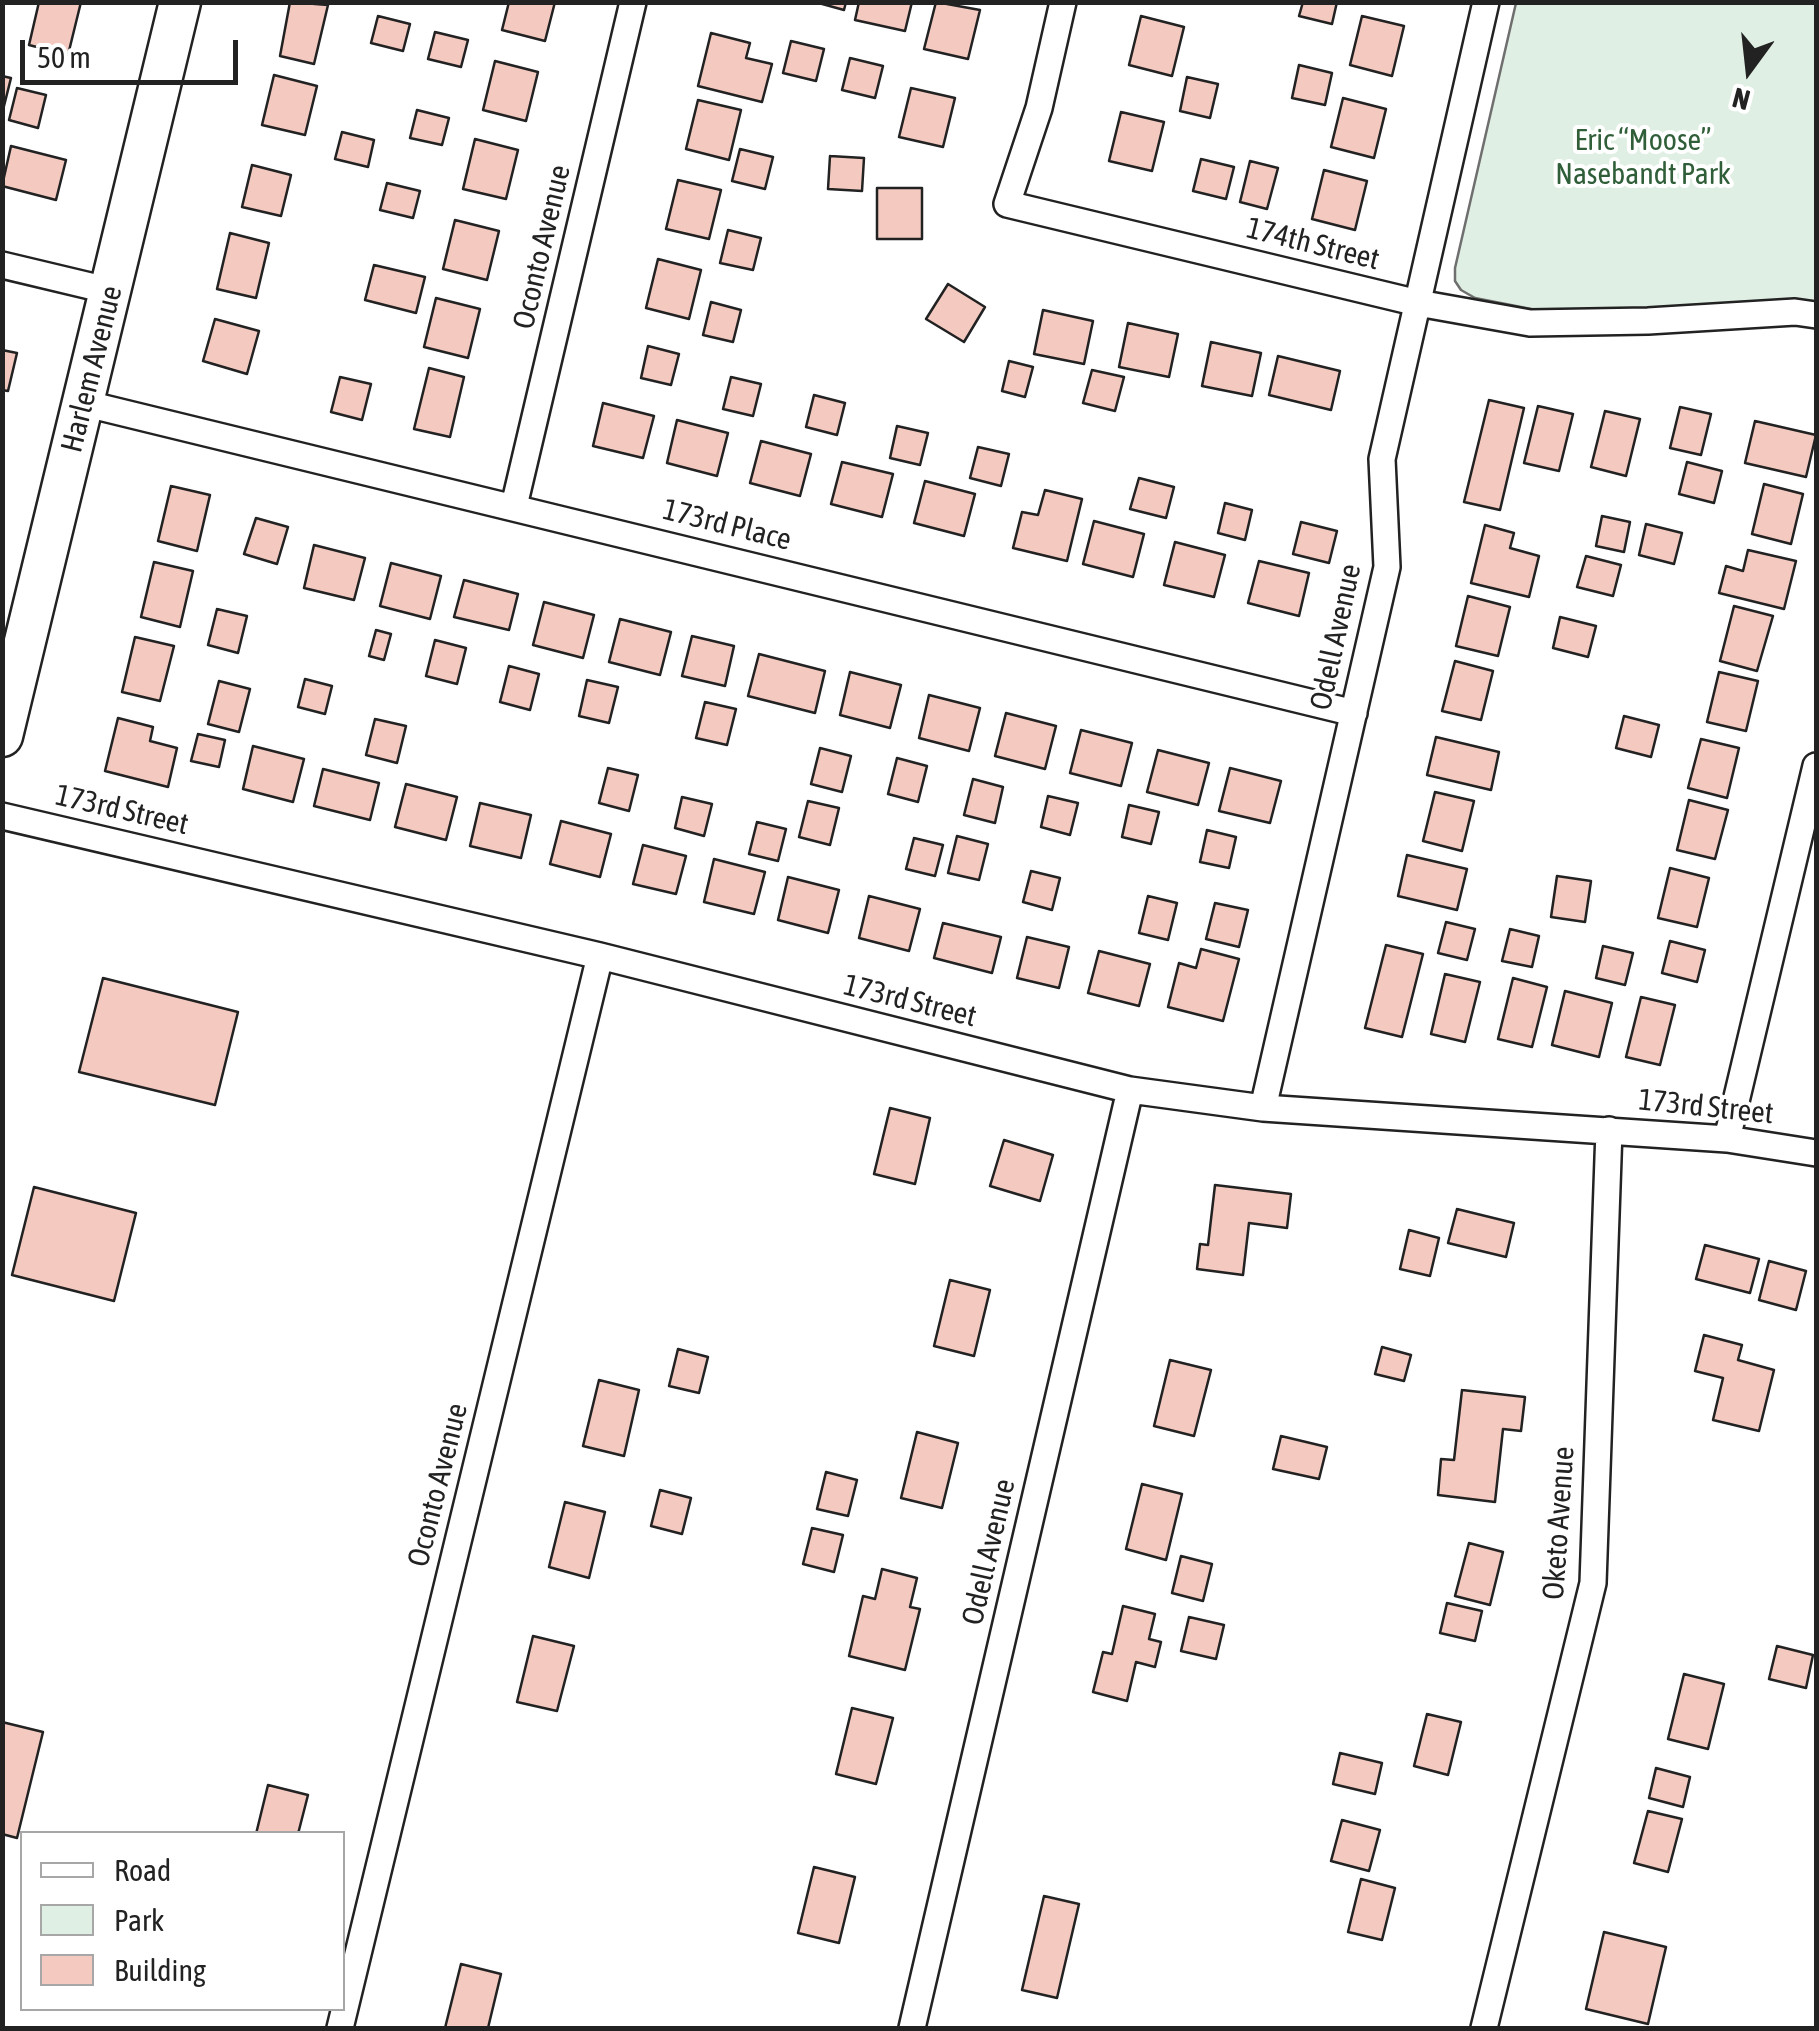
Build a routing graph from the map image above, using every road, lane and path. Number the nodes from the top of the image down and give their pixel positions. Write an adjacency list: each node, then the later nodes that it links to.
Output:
1 (180, 2): 6 (main road, Harlem Avenue)
2 (633, 2): 10 (street, Oconto Avenue)
3 (1063, 2): 7 (street, 174th Street)
4 (1486, 2): 7 (street, Odell Avenue)
5 (2, 265): 6 (street)
6 (110, 291): 9 (main road, Harlem Avenue)
7 (1418, 303): 8 (street, 174th Street); 11 (street, Odell Avenue)
8 (1816, 315)
9 (83, 403): 10 (street, 173rd Place); 12 (main road, Harlem Avenue)
10 (514, 506): 11 (street, 173rd Place)
11 (1354, 713): 17 (street, Odell Avenue)
12 (2, 736)
13 (1816, 766): 19 (street)
14 (2, 816): 15 (street, 173rd Street)
15 (600, 956): 16 (street, 173rd Street); 21 (street, Oconto Avenue)
16 (1130, 1090): 17 (street, 173rd Street); 22 (street, Odell Avenue)
17 (1263, 1108): 18 (street, 173rd Street)
18 (1608, 1130): 19 (street, 173rd Street); 23 (street, Oketo Avenue)
19 (1727, 1139): 20 (street, 173rd Street)
20 (1816, 1153)
21 (345, 2007)
22 (912, 2028)
23 (1484, 2028)

